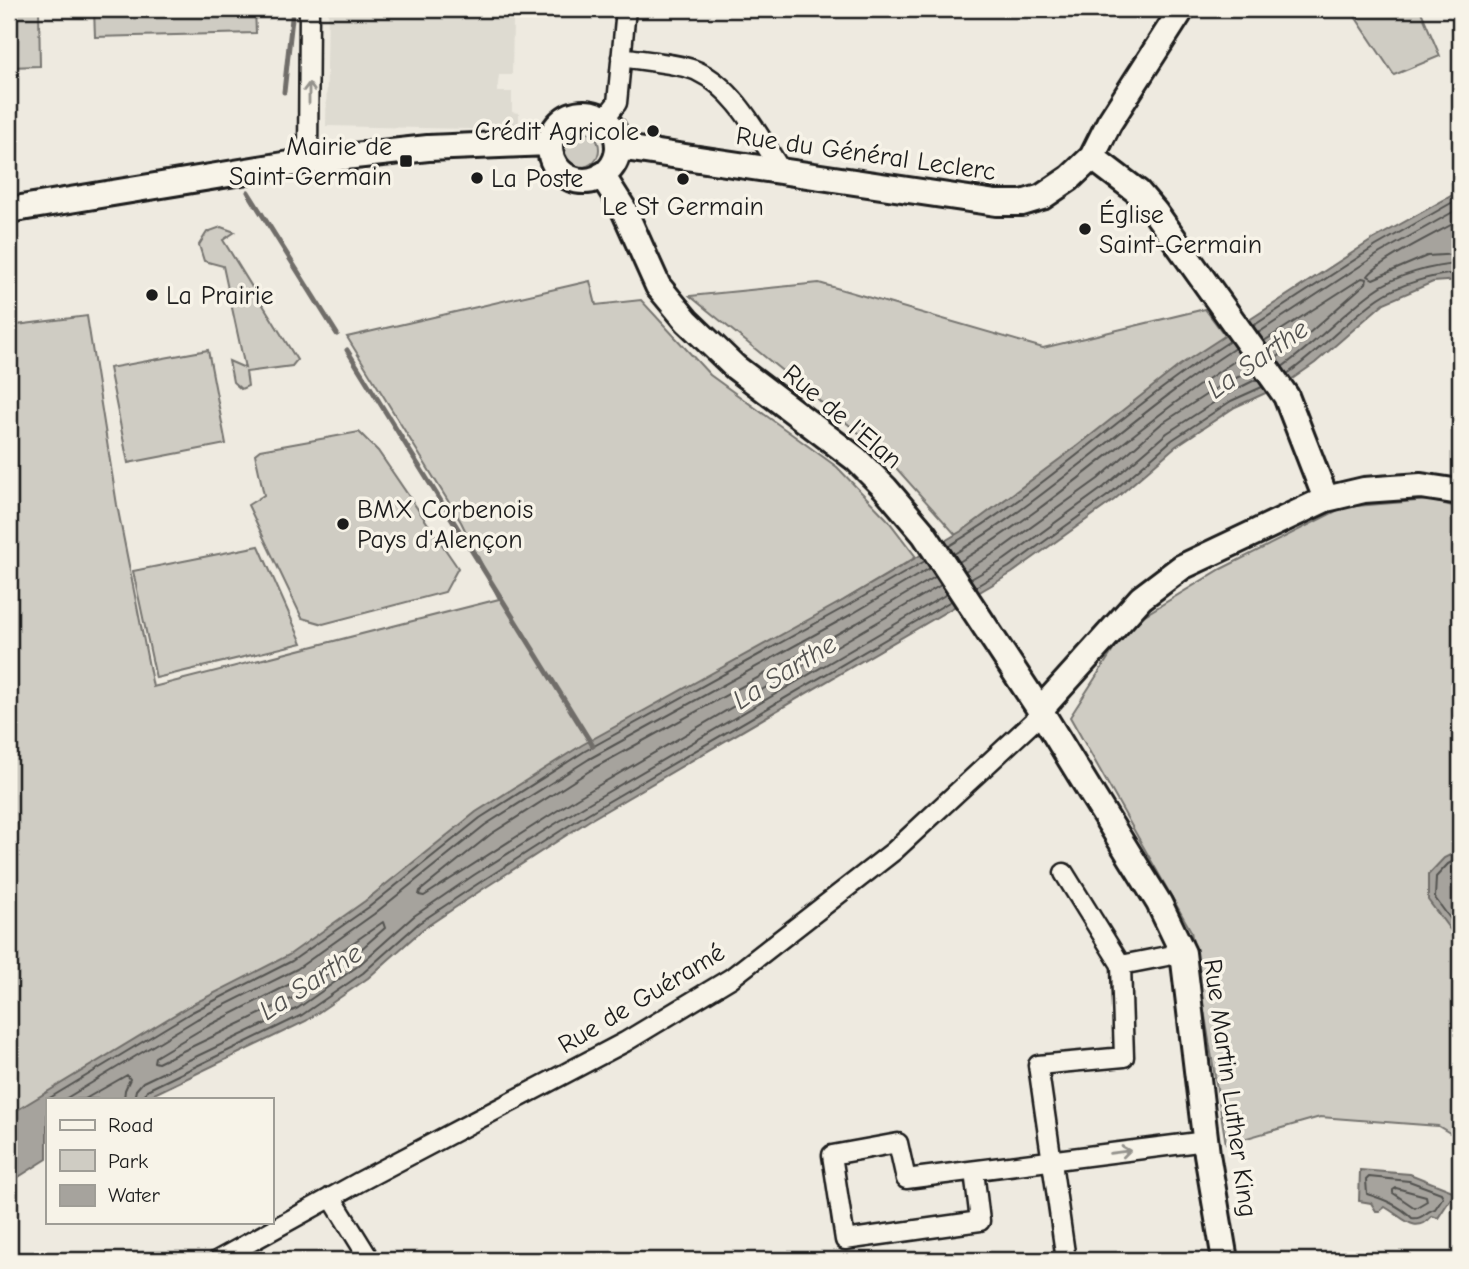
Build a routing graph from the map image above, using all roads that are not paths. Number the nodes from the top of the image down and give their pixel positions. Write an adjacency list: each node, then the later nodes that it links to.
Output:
1 (309, 9): 9 (street, one-way to 1)
2 (626, 9): 4 (street)
3 (1182, 9): 8 (street)
4 (621, 57): 5 (street); 10 (street)
5 (604, 119): 6 (street); 7 (street)
6 (550, 143): 9 (street); 11 (street)
7 (618, 147): 10 (street, Rue du Général Leclerc); 11 (street)
8 (1092, 157): 10 (street, Rue du Général Leclerc); 14 (street)
9 (308, 162): 12 (street)
10 (781, 170)
11 (602, 175): 15 (street, Rue de l'Elan)
12 (9, 210)
13 (1460, 492): 14 (street)
14 (1326, 499): 15 (street)
15 (1041, 710): 17 (street, Rue Martin Luther King); 22 (street, Rue de Guéramé)
16 (1064, 873): 18 (street)
17 (1183, 953): 18 (street); 19 (street, Rue Martin Luther King)
18 (1121, 965): 20 (street)
19 (1206, 1141): 20 (street, one-way to 19); 26 (street, Rue Martin Luther King)
20 (1052, 1161): 21 (street); 25 (street)
21 (974, 1171): 21 (street)
22 (331, 1197): 23 (street, Rue de Guéramé); 24 (street)
23 (218, 1260)
24 (370, 1260)
25 (1066, 1260)
26 (1225, 1260)

